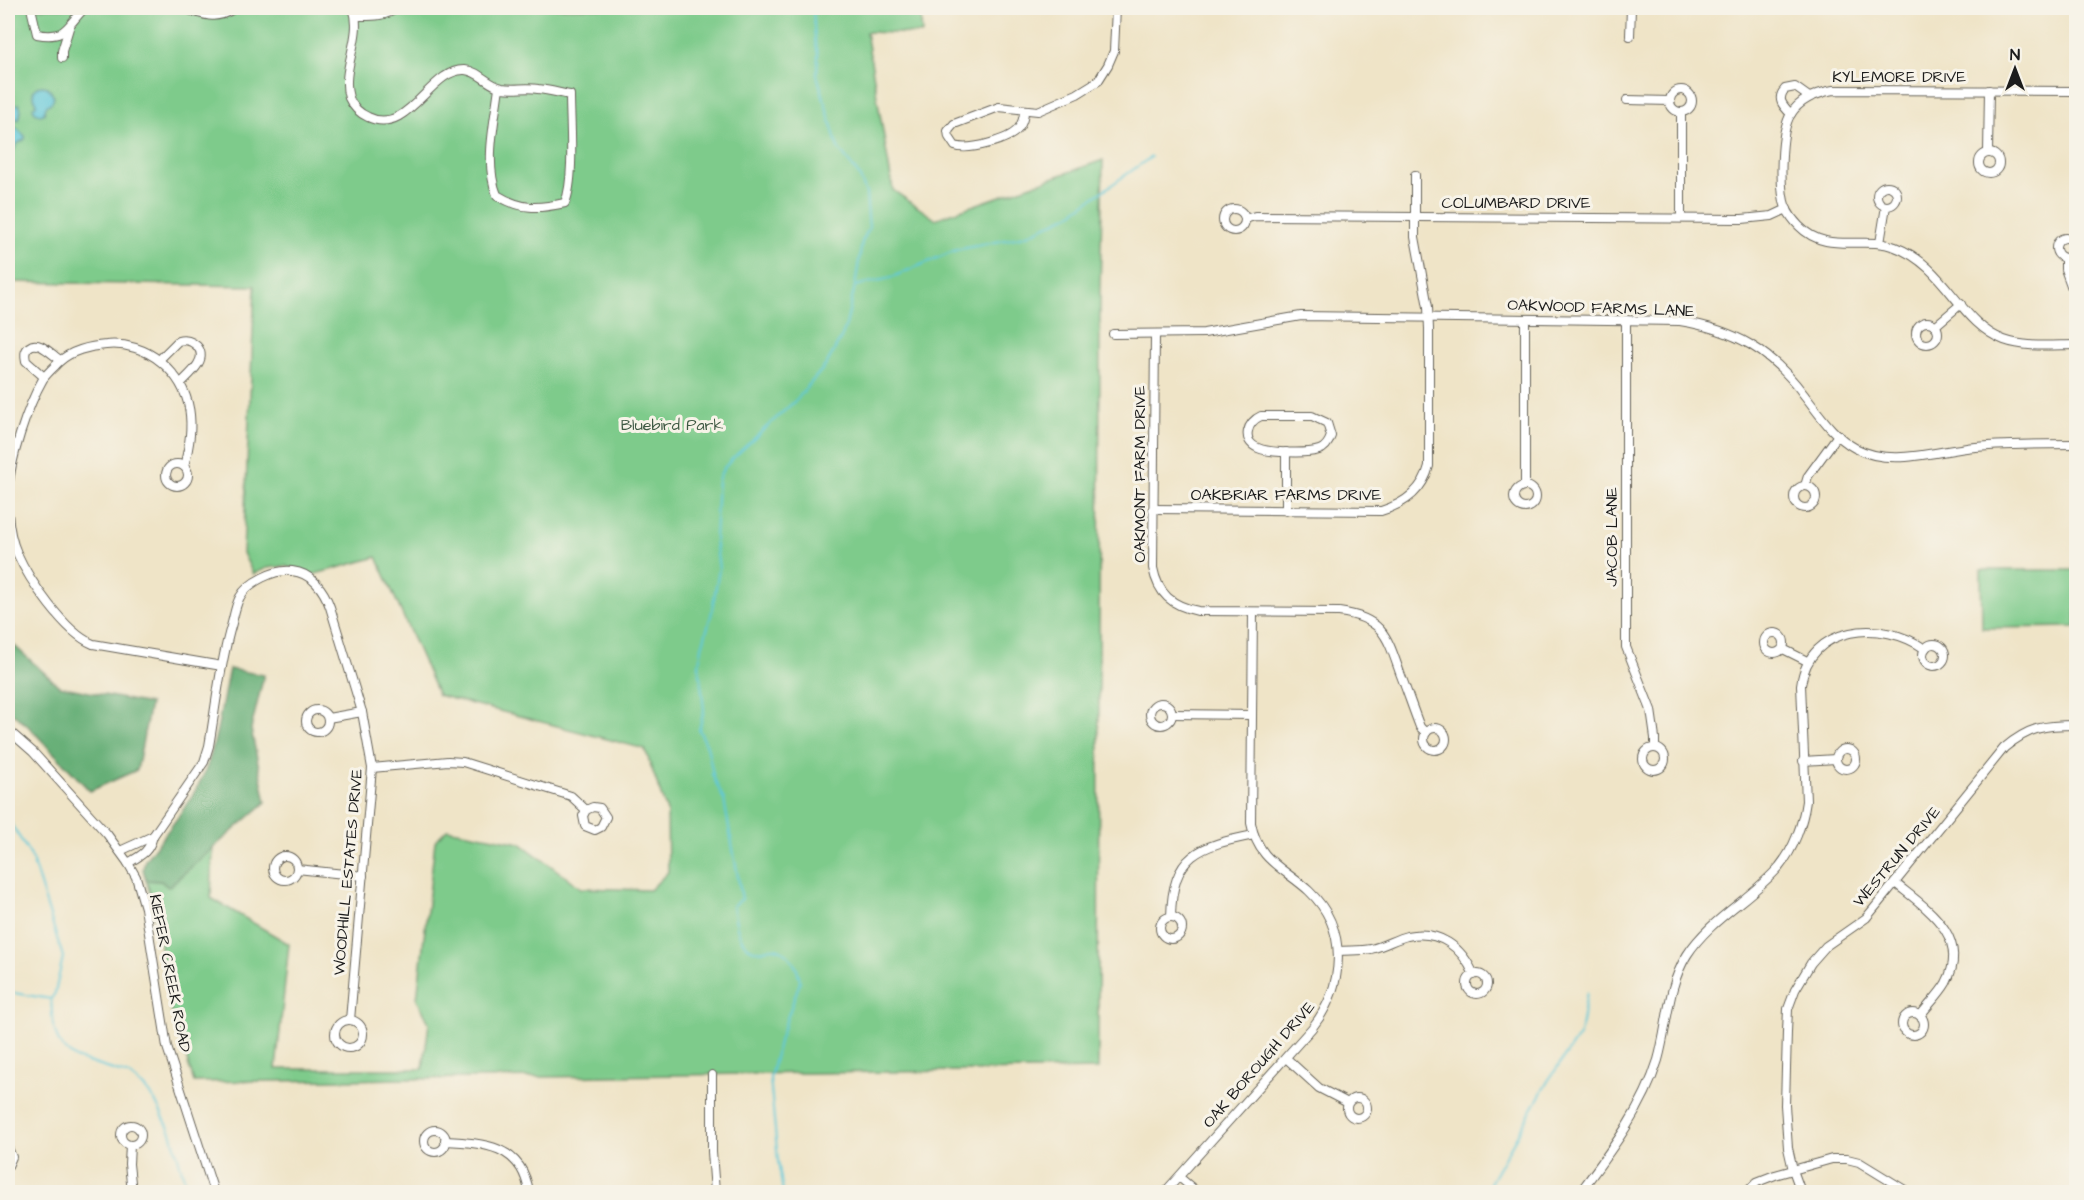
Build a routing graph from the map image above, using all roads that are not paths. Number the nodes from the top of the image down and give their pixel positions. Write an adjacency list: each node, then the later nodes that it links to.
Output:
1 (31, 8): 9 (street)
2 (85, 8): 9 (street)
3 (182, 8): 4 (street)
4 (235, 8)
5 (398, 8): 8 (street)
6 (1116, 8): 18 (street)
7 (1631, 8): 10 (street)
8 (354, 12): 12 (street)
9 (69, 28): 11 (street)
10 (1630, 36)
11 (62, 58)
12 (499, 87): 12 (street)
13 (1989, 90): 14 (street, KYLEMORE DRIVE); 15 (street, KYLEMORE DRIVE); 21 (street)
14 (2076, 91)
15 (1809, 97): 20 (street, KYLEMORE DRIVE); 20 (street)
16 (1627, 99): 17 (street)
17 (1670, 101): 19 (street); 19 (street)
18 (1024, 111): 18 (street)
19 (1681, 112): 26 (street)
20 (1791, 114): 24 (street, KYLEMORE DRIVE)
21 (1988, 153)
22 (1415, 175): 25 (street, OAKBRIAR FARMS DRIVE)
23 (1886, 206): 28 (street)
24 (1787, 209): 26 (street, COLUMBARD DRIVE); 28 (street)
25 (1414, 217): 26 (street, COLUMBARD DRIVE); 27 (street, COLUMBARD DRIVE); 32 (street, OAKBRIAR FARMS DRIVE)
26 (1681, 218)
27 (1245, 219)
28 (1880, 243): 31 (street)
29 (2065, 258): 30 (street)
30 (2076, 299)
31 (1961, 303): 35 (street); 38 (street)
32 (1429, 318): 33 (street, OAKWOOD FARMS LANE); 37 (street, OAKWOOD FARMS LANE); 51 (street, OAKBRIAR FARMS DRIVE)
33 (1525, 319): 34 (street, OAKWOOD FARMS LANE); 47 (street)
34 (1626, 320): 43 (street, OAKWOOD FARMS LANE); 66 (street, JACOB LANE)
35 (1935, 326)
36 (1113, 334): 37 (street, OAKWOOD FARMS LANE)
37 (1155, 334): 50 (street, OAKMONT FARM DRIVE)
38 (2076, 345)
39 (60, 360): 40 (street); 41 (street); 41 (street)
40 (159, 360): 42 (street); 42 (street)
41 (44, 377): 49 (street)
42 (181, 383): 46 (street)
43 (1838, 435): 44 (street, OAKWOOD FARMS LANE); 48 (street)
44 (2076, 444)
45 (1286, 452): 45 (street); 51 (street)
46 (184, 466)
47 (1525, 486)
48 (1805, 486)
49 (8, 492)
50 (1153, 509): 51 (street, OAKBRIAR FARMS DRIVE); 54 (street, OAKMONT FARM DRIVE)
51 (1286, 511)
52 (8, 513): 53 (street)
53 (8, 527): 58 (street)
54 (1253, 612): 61 (street, OAK BOROUGH DRIVE); 65 (street, OAKMONT FARM DRIVE)
55 (1783, 649): 57 (street)
56 (1925, 649): 57 (street)
57 (1807, 661): 68 (street)
58 (222, 666): 59 (street, WOODHILL ESTATES DRIVE); 72 (street, WOODHILL ESTATES DRIVE)
59 (362, 712): 62 (street); 69 (street, WOODHILL ESTATES DRIVE)
60 (1172, 714): 61 (street)
61 (1252, 715): 71 (street, OAK BOROUGH DRIVE)
62 (328, 718)
63 (2076, 725): 77 (street, WESTRUN DRIVE)
64 (8, 730): 73 (street, KIEFER CREEK ROAD)
65 (1426, 733)
66 (1655, 748)
67 (1836, 759): 68 (street)
68 (1803, 761): 98 (street)
69 (372, 768): 70 (street); 76 (street, WOODHILL ESTATES DRIVE)
70 (586, 810): 70 (street)
71 (1254, 835): 78 (street); 79 (street, OAK BOROUGH DRIVE)
72 (153, 836): 73 (street); 74 (street, WOODHILL ESTATES DRIVE)
73 (120, 851): 74 (street, KIEFER CREEK ROAD)
74 (128, 863): 93 (street, KIEFER CREEK ROAD)
75 (297, 869): 76 (street)
76 (363, 876): 82 (street, WOODHILL ESTATES DRIVE)
77 (1895, 883): 81 (street); 90 (street, WESTRUN DRIVE)
78 (1171, 917)
79 (1338, 951): 80 (street); 83 (street, OAK BOROUGH DRIVE)
80 (1474, 975)
81 (1920, 1016)
82 (350, 1020)
83 (1286, 1058): 85 (street); 91 (street, OAK BOROUGH DRIVE)
84 (712, 1075): 95 (street)
85 (1348, 1103)
86 (446, 1142): 94 (street)
87 (130, 1144): 92 (street)
88 (8, 1148): 89 (street)
89 (8, 1166)
90 (1792, 1170): 99 (street); 100 (street, WESTRUN DRIVE); 101 (street)
91 (1179, 1177): 96 (street, OAK BOROUGH DRIVE); 97 (street)
92 (132, 1192)
93 (214, 1192)
94 (529, 1192)
95 (715, 1192)
96 (1165, 1192)
97 (1197, 1192)
98 (1580, 1192)
99 (1747, 1192)
100 (1801, 1192)
101 (1908, 1192)

